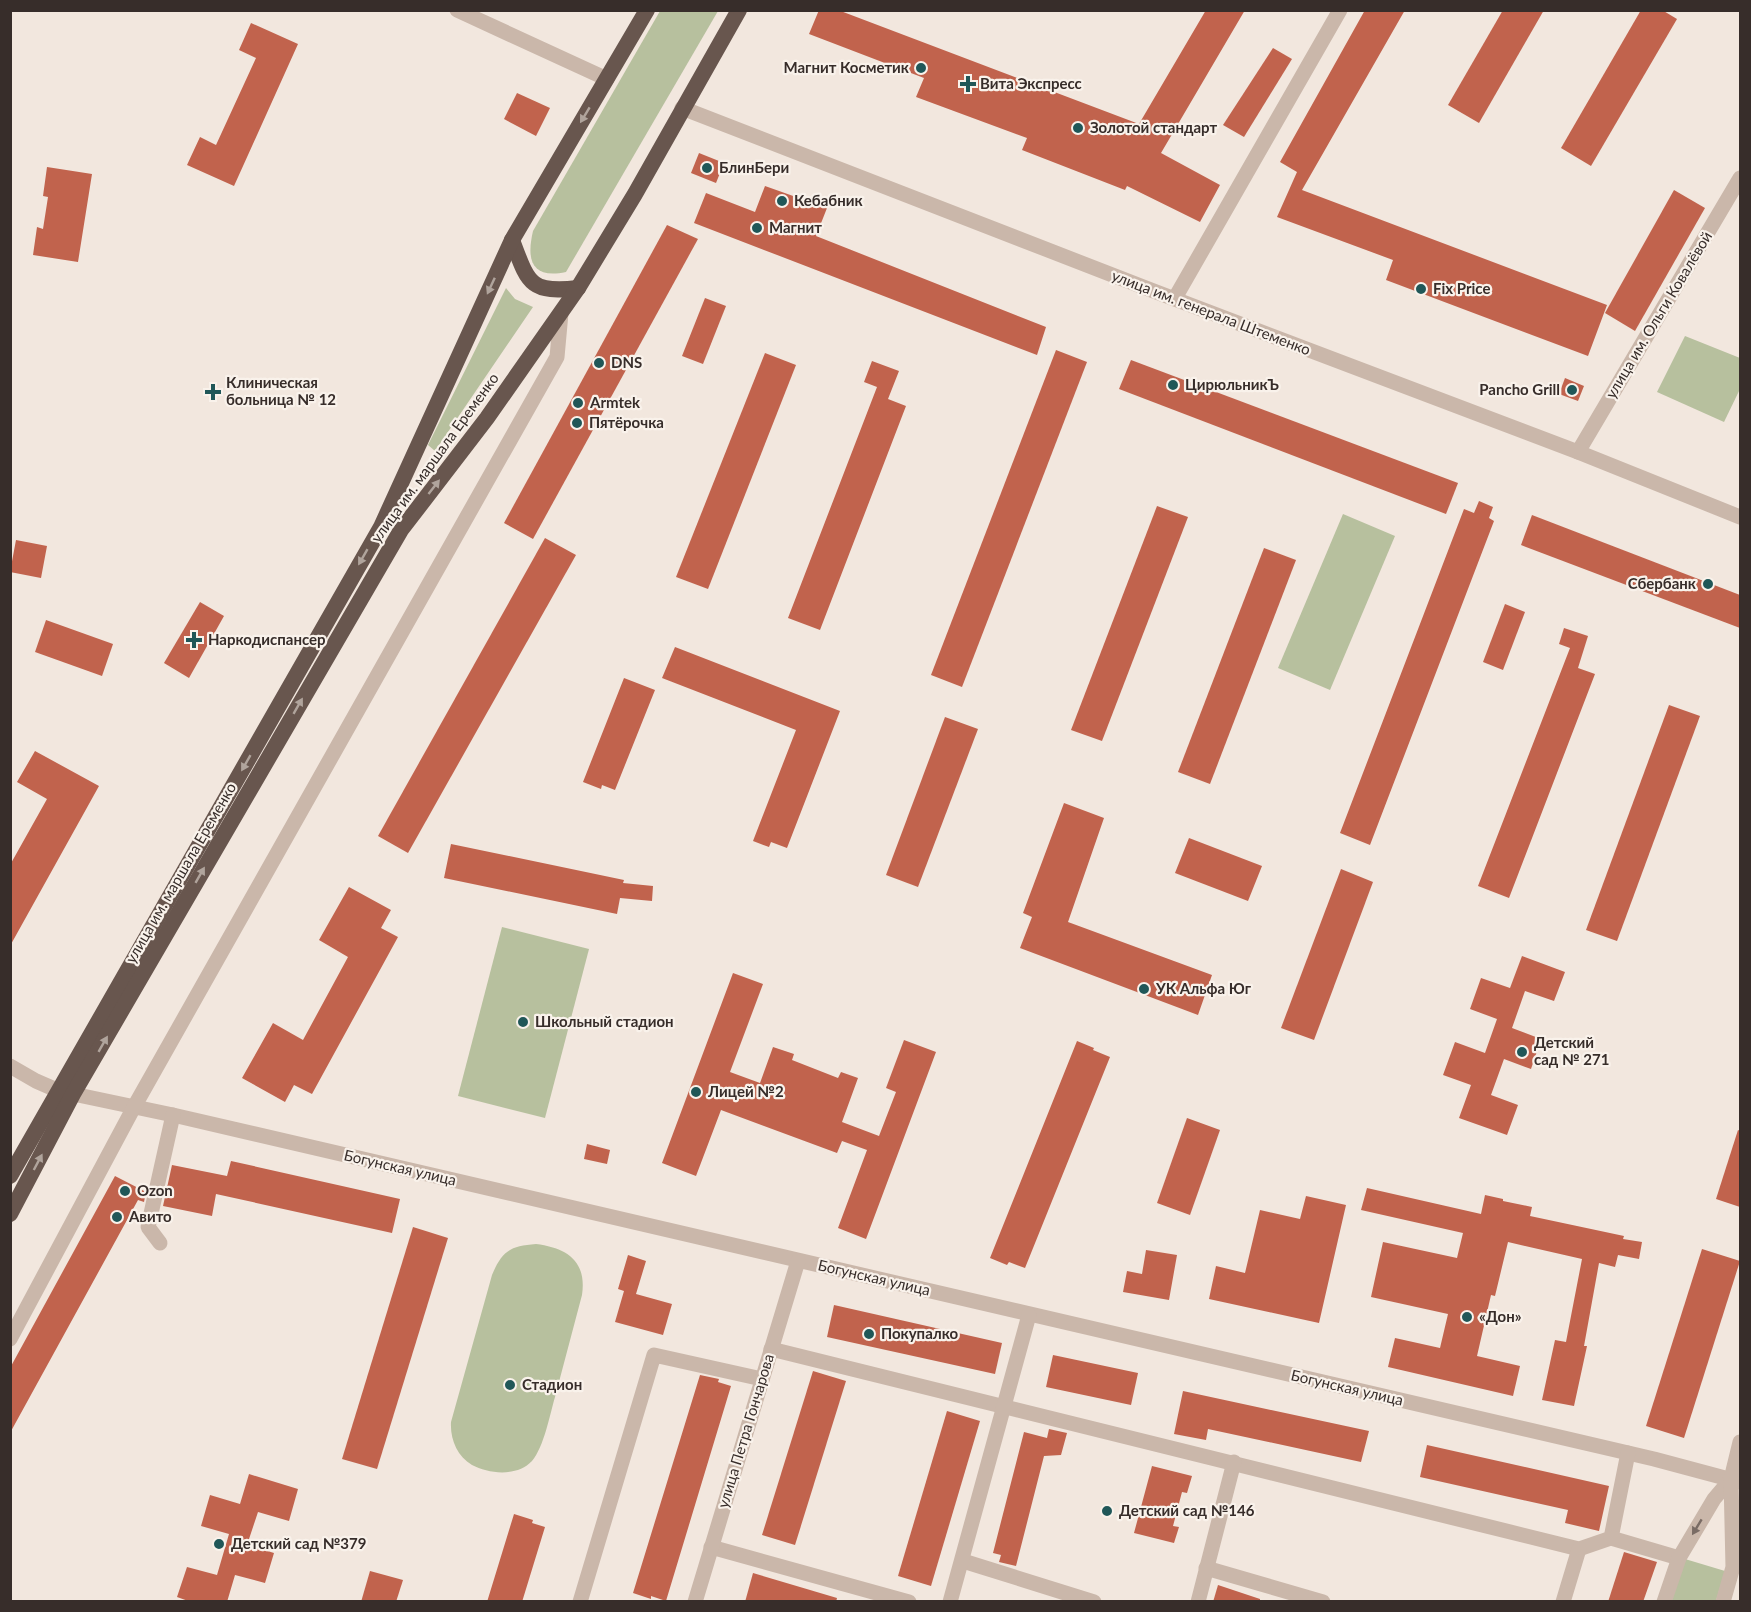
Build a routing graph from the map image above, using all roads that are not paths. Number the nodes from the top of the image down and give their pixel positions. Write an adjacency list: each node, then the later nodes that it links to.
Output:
1 (457, 10): 5 (street)
2 (647, 10): 5 (highway, улица им. маршала Еременко)
3 (739, 10): 6 (highway, улица им. маршала Еременко)
4 (1340, 10): 10 (street)
5 (607, 79): 8 (highway, улица им. маршала Еременко, one-way to 8)
6 (682, 108): 9 (highway, улица им. маршала Еременко); 10 (street, улица им. генерала Штеменко)
7 (1740, 178): 12 (street, улица им. Ольги Ковалёвой)
8 (512, 240): 9 (highway); 15 (highway, улица им. маршала Еременко, one-way to 15)
9 (578, 288): 11 (highway, улица им. маршала Еременко)
10 (1175, 298): 12 (street, улица им. генерала Штеменко)
11 (561, 313): 15 (highway, улица им. маршала Еременко, one-way to 11); 16 (street)
12 (1578, 453): 13 (street, улица им. генерала Штеменко)
13 (1740, 517)
14 (10, 1066): 15 (street, Богунская улица)
15 (66, 1092): 16 (street, Богунская улица); 18 (highway, улица им. маршала Еременко); 19 (highway, улица им. маршала Еременко, one-way to 15)
16 (134, 1107): 17 (street, Богунская улица); 23 (street)
17 (173, 1115): 20 (street); 21 (street, Богунская улица)
18 (10, 1176)
19 (10, 1214)
20 (160, 1243)
21 (798, 1261): 22 (street, Богунская улица); 24 (street, улица Петра Гончарова)
22 (1029, 1315): 26 (street); 28 (street, Богунская улица)
23 (10, 1339)
24 (771, 1349): 25 (street, улица Петра Гончарова); 26 (street)
25 (762, 1379): 32 (street, улица Петра Гончарова); 37 (street)
26 (1004, 1406): 29 (street); 35 (street)
27 (1740, 1442): 30 (street)
28 (1628, 1453): 30 (street, Богунская улица); 31 (street)
29 (1234, 1462): 33 (street); 36 (street)
30 (1736, 1481): 34 (street, one-way to 34); 46 (street)
31 (1611, 1538): 33 (street); 34 (street)
32 (711, 1547): 38 (street, улица Петра Гончарова); 39 (street)
33 (1579, 1549): 44 (street)
34 (1679, 1558): 45 (street)
35 (963, 1561): 40 (street); 41 (street)
36 (1206, 1569): 42 (street); 43 (street)
37 (580, 1602)
38 (695, 1602)
39 (909, 1602)
40 (950, 1602)
41 (1094, 1602)
42 (1198, 1602)
43 (1323, 1602)
44 (1563, 1602)
45 (1664, 1602)
46 (1723, 1602)

